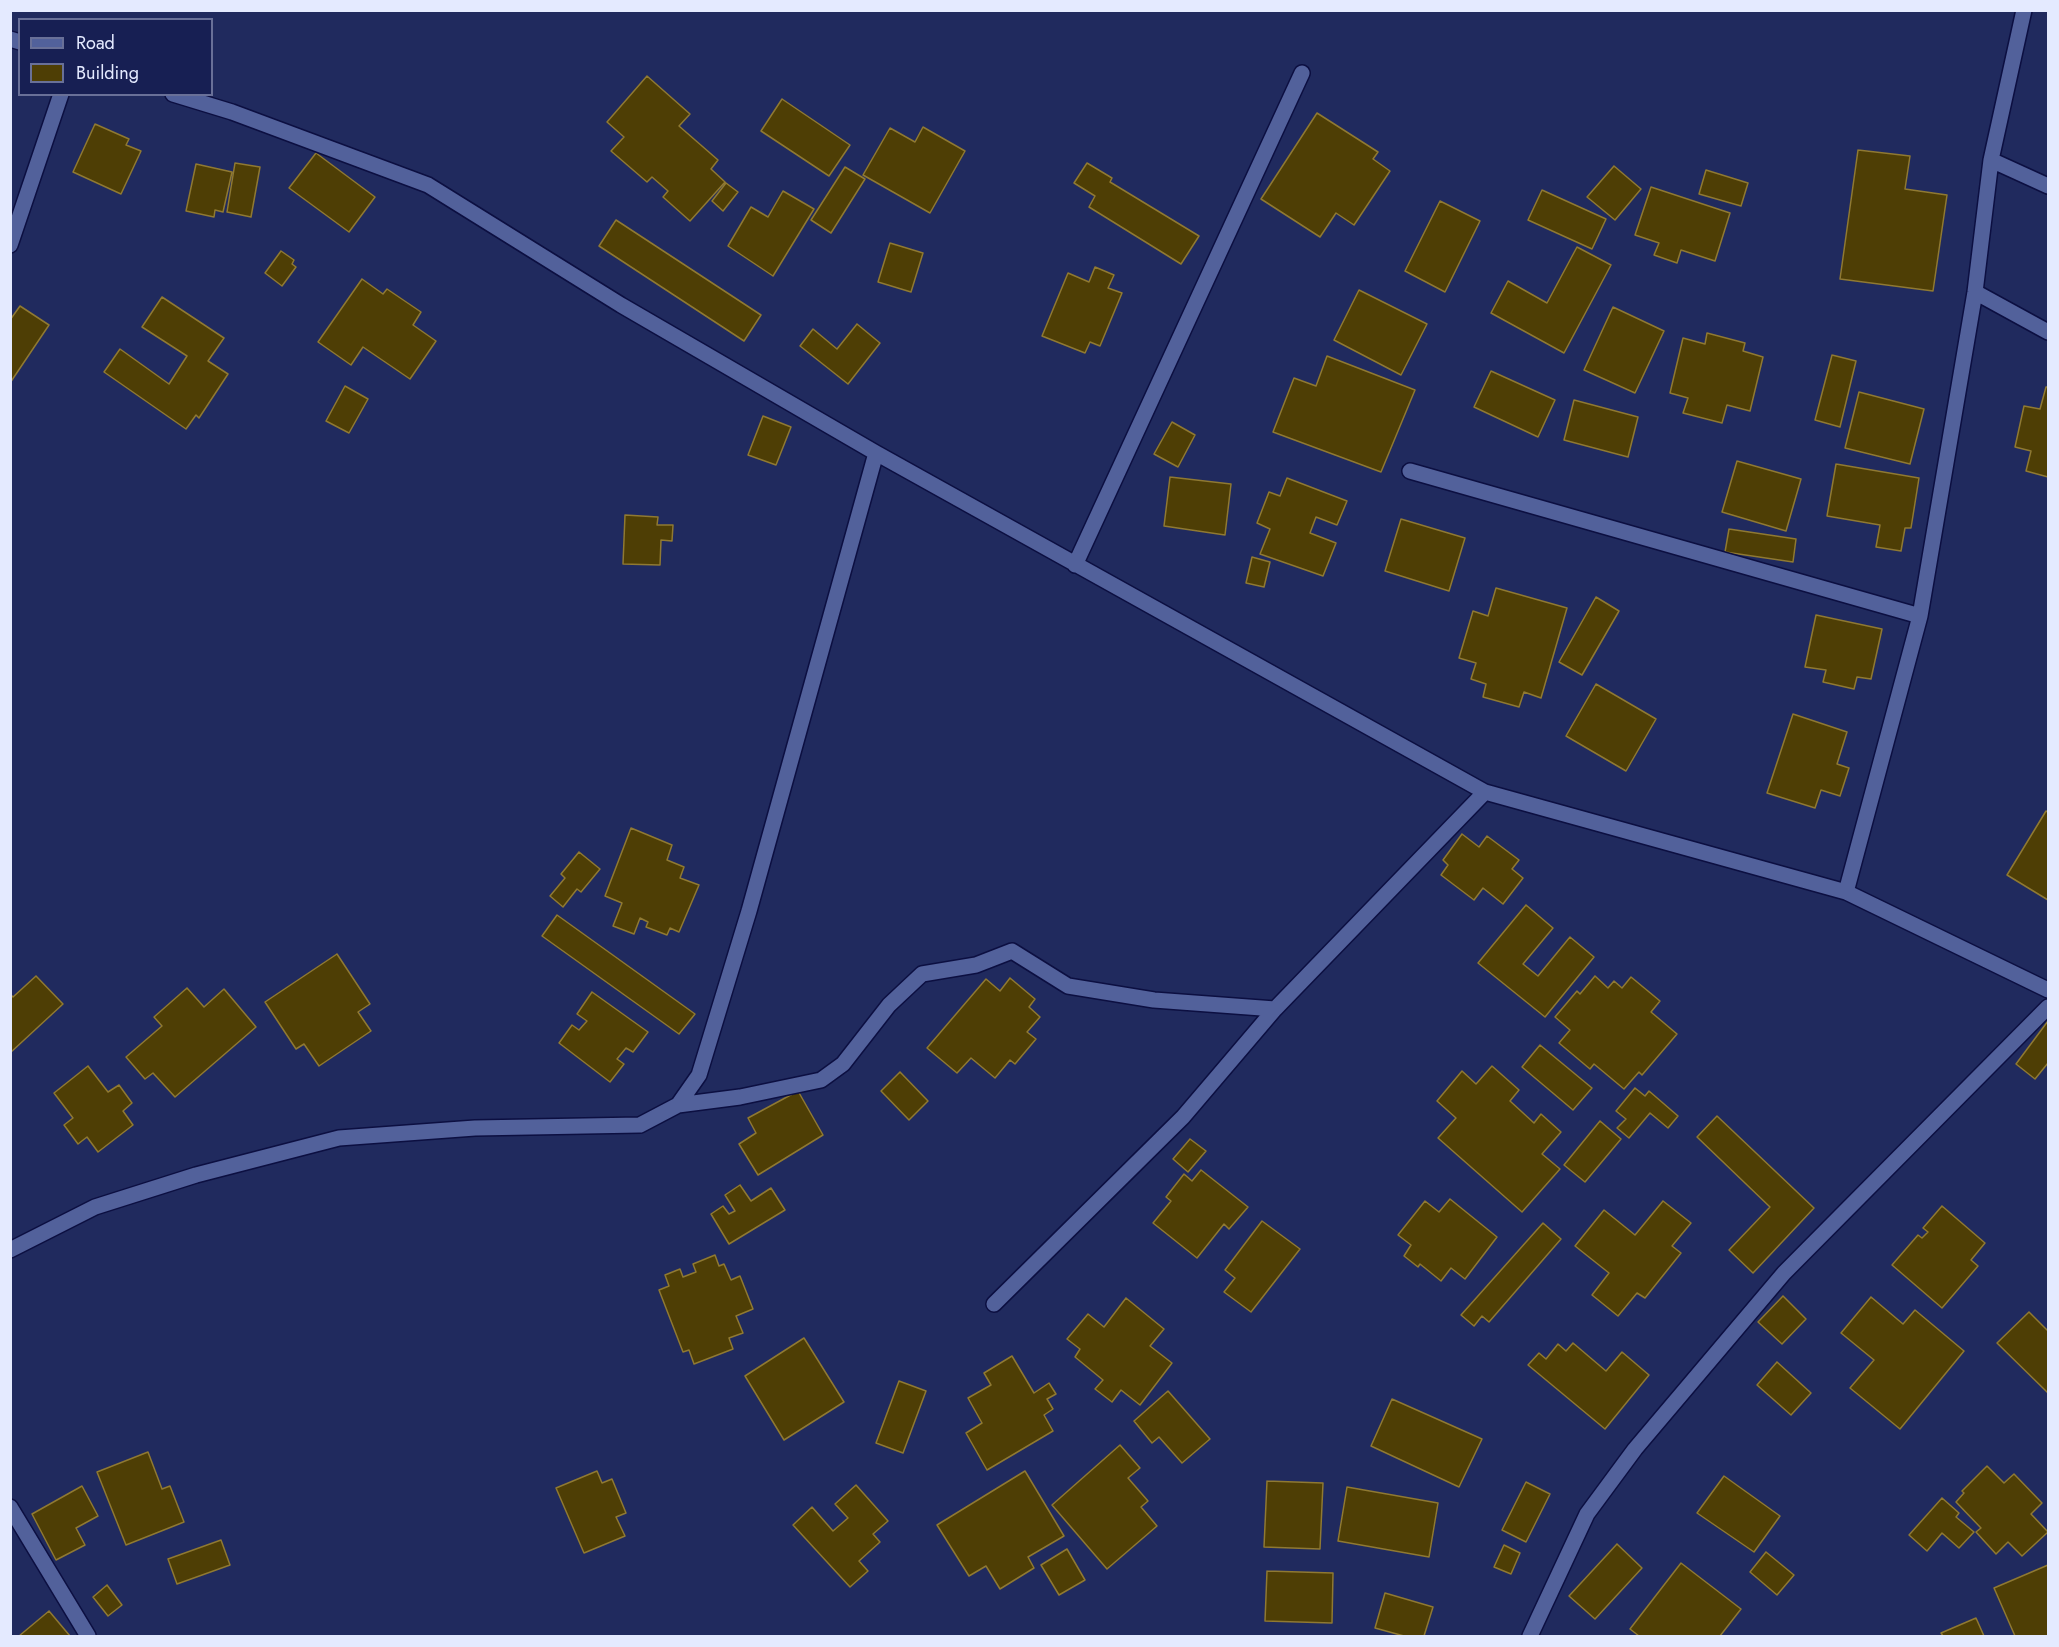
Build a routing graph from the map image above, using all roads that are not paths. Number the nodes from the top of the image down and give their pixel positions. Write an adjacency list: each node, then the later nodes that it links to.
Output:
1 (2024, 10): 5 (street)
2 (1302, 73): 12 (street)
3 (60, 96): 7 (street)
4 (180, 96): 10 (street)
5 (1991, 160): 6 (street); 8 (street)
6 (2049, 186)
7 (10, 245)
8 (1975, 292): 9 (street); 13 (street)
9 (2049, 332)
10 (876, 453): 12 (street); 19 (street)
11 (1410, 471): 13 (street)
12 (1075, 565): 14 (street)
13 (1920, 616): 15 (street)
14 (1485, 792): 15 (street); 18 (street)
15 (1846, 892): 16 (street)
16 (2049, 990)
17 (2049, 1007): 24 (street)
18 (1275, 1009): 19 (street); 21 (street)
19 (678, 1105): 20 (street)
20 (10, 1250)
21 (994, 1304)
22 (10, 1507): 23 (street)
23 (88, 1636)
24 (1530, 1636)

